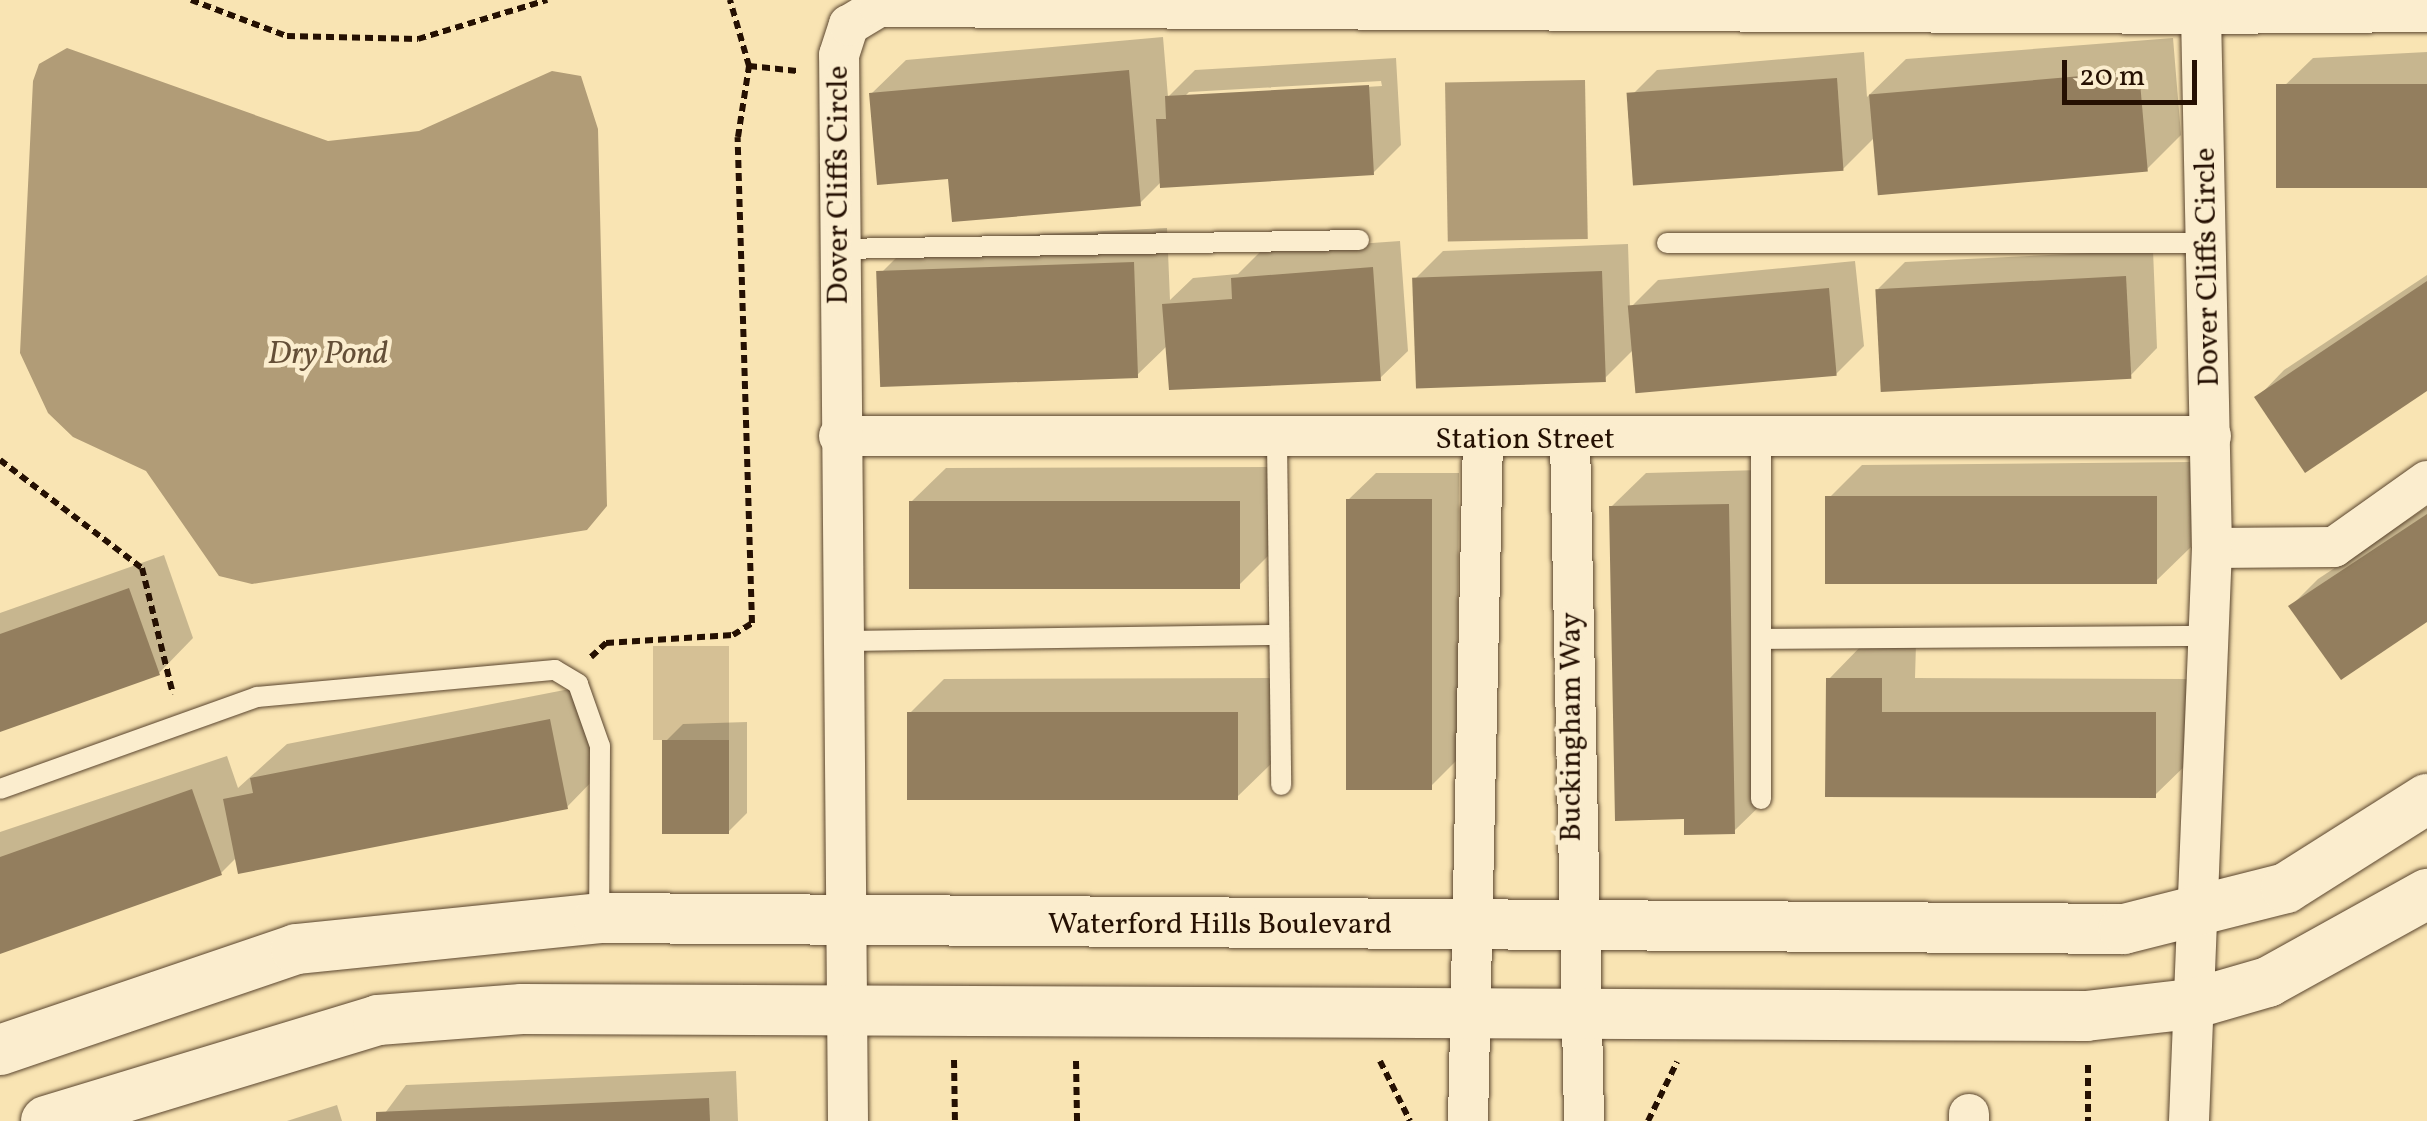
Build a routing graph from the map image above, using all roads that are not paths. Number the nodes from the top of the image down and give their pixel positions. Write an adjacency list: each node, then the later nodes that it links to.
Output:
1 (2427, 12): 2 (street)
2 (2200, 14): 5 (street, Dover Cliffs Circle); 6 (street, Dover Cliffs Circle)
3 (1359, 240): 6 (lane)
4 (1667, 243): 5 (lane)
5 (2208, 243): 8 (street, Dover Cliffs Circle)
6 (838, 249): 7 (street, Dover Cliffs Circle)
7 (839, 436): 11 (street, Station Street); 18 (street, Dover Cliffs Circle)
8 (2211, 436): 9 (street, Station Street); 14 (street, Dover Cliffs Circle)
9 (1762, 438): 10 (street, Station Street); 17 (lane)
10 (1570, 439): 12 (street, Station Street); 27 (street, Buckingham Way)
11 (1277, 440): 12 (street, Station Street); 15 (lane)
12 (1483, 440): 28 (street)
13 (2427, 481): 14 (street)
14 (2212, 548): 16 (street, Dover Cliffs Circle)
15 (1276, 635): 18 (lane); 19 (lane)
16 (2209, 636): 17 (lane); 24 (street, Dover Cliffs Circle)
17 (1762, 639): 21 (lane)
18 (838, 641): 26 (street, Dover Cliffs Circle)
19 (1281, 785)
20 (0, 789): 25 (lane)
21 (1761, 799)
22 (2427, 799): 24 (street, Waterford Hills Boulevard)
23 (2427, 894): 29 (street)
24 (2198, 916): 27 (street, Waterford Hills Boulevard); 29 (street, Dover Cliffs Circle)
25 (599, 918): 26 (street, Waterford Hills Boulevard); 33 (street, Waterford Hills Boulevard)
26 (844, 924): 28 (street, Waterford Hills Boulevard); 30 (street, Dover Cliffs Circle)
27 (1573, 924): 28 (street, Waterford Hills Boulevard); 32 (street, Buckingham Way)
28 (1479, 926): 31 (street)
29 (2192, 1004): 32 (street); 38 (street, Dover Cliffs Circle)
30 (847, 1012): 31 (street); 34 (street); 35 (street, Dover Cliffs Circle)
31 (1477, 1014): 32 (street); 36 (street)
32 (1578, 1014): 37 (street, Buckingham Way)
33 (0, 1050)
34 (46, 1121)
35 (848, 1121)
36 (1468, 1121)
37 (1584, 1121)
38 (2189, 1121)

